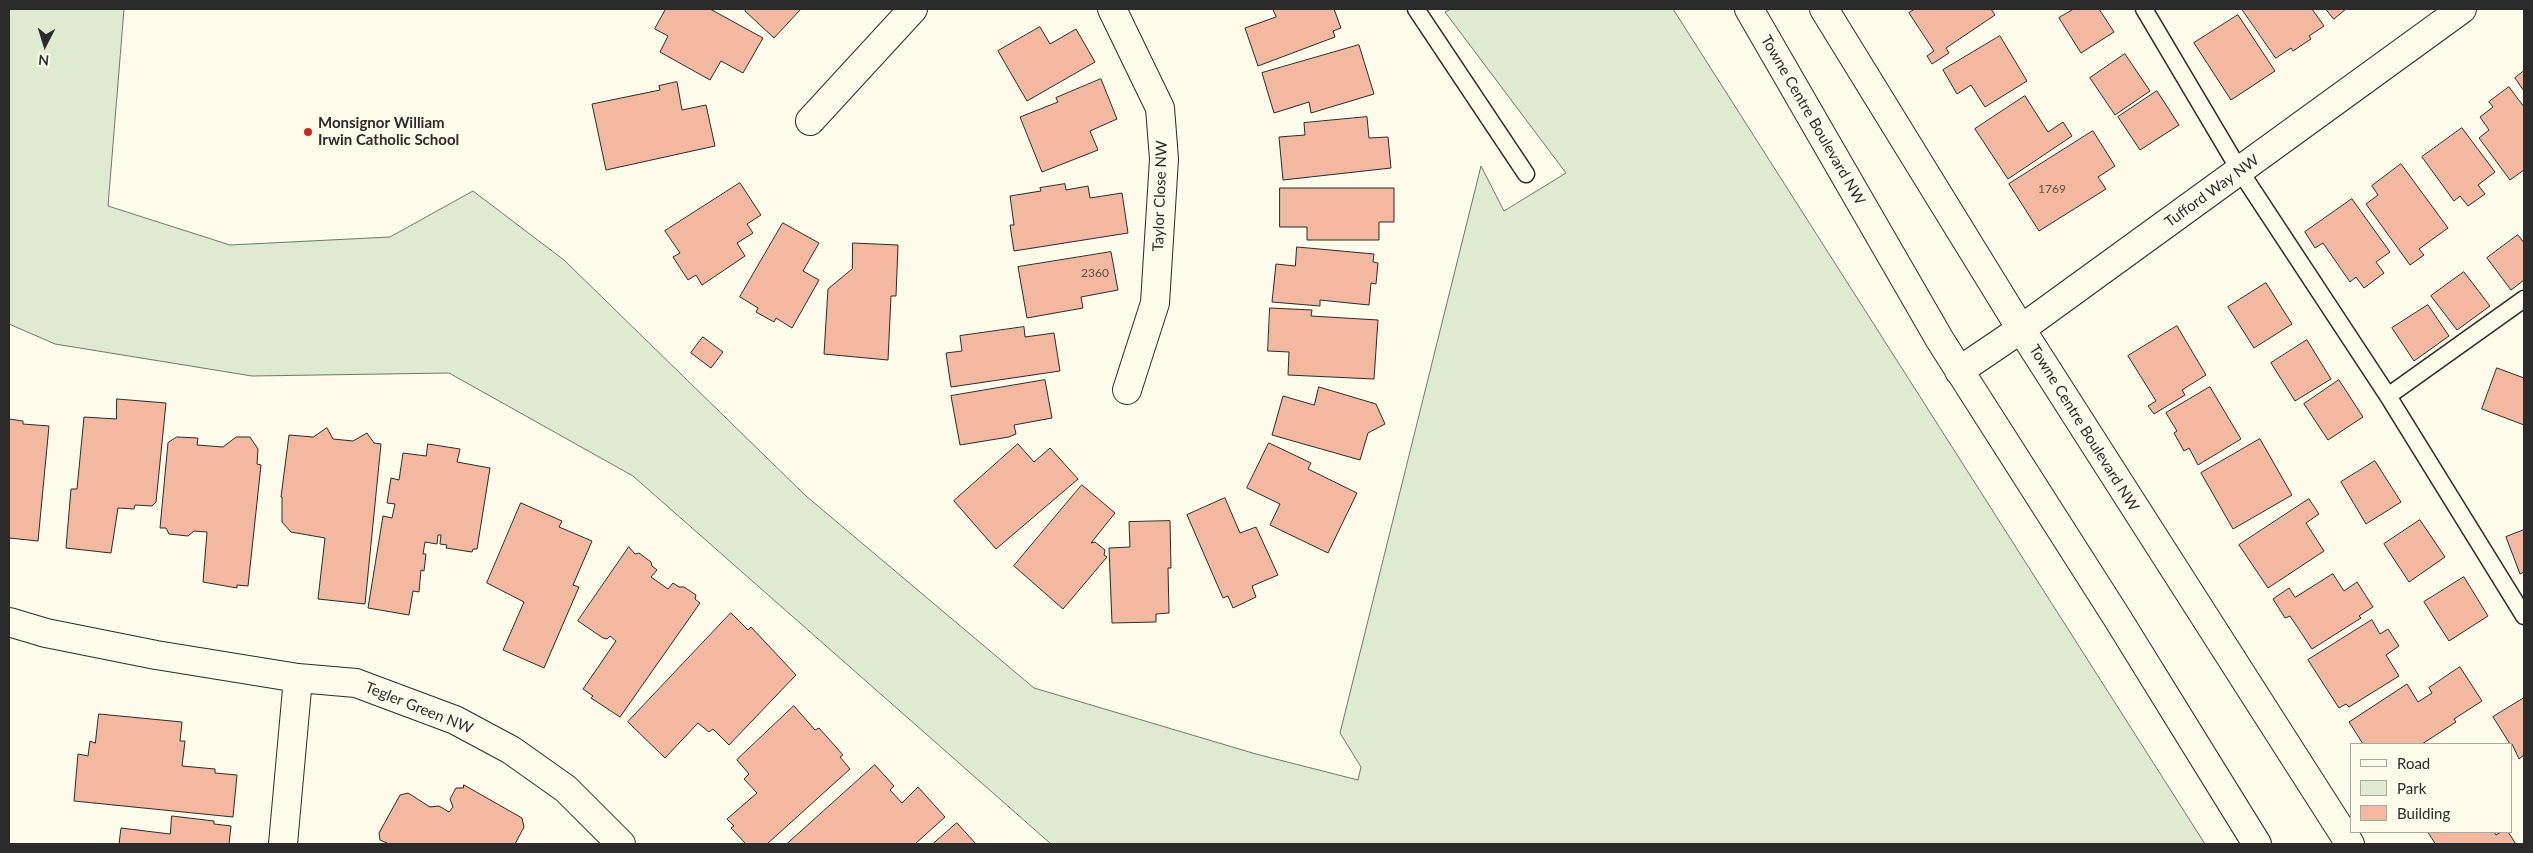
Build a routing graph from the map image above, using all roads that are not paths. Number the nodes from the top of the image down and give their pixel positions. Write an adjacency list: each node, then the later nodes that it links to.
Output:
1 (913, 9): 8 (street)
2 (1112, 9): 14 (street, Taylor Close NW)
3 (1416, 9): 10 (lane)
4 (1749, 9): 13 (street, Towne Centre Boulevard NW)
5 (1824, 9): 12 (street, Towne Centre Boulevard NW)
6 (2144, 9): 9 (lane)
7 (2462, 9): 9 (street, Tufford Way NW)
8 (810, 121)
9 (2240, 171): 12 (street, Tufford Way NW); 15 (lane)
10 (1526, 174)
11 (2524, 299): 15 (lane)
12 (2021, 329): 13 (street, Tufford Way NW); 22 (street, Towne Centre Boulevard NW)
13 (1959, 371): 21 (street, Towne Centre Boulevard NW)
14 (1127, 390)
15 (2388, 396): 16 (lane)
16 (2524, 616)
17 (9, 622): 18 (street, Tegler Green NW)
18 (298, 678): 19 (street); 20 (street, Tegler Green NW)
19 (283, 844)
20 (621, 844)
21 (2257, 844)
22 (2350, 844)

